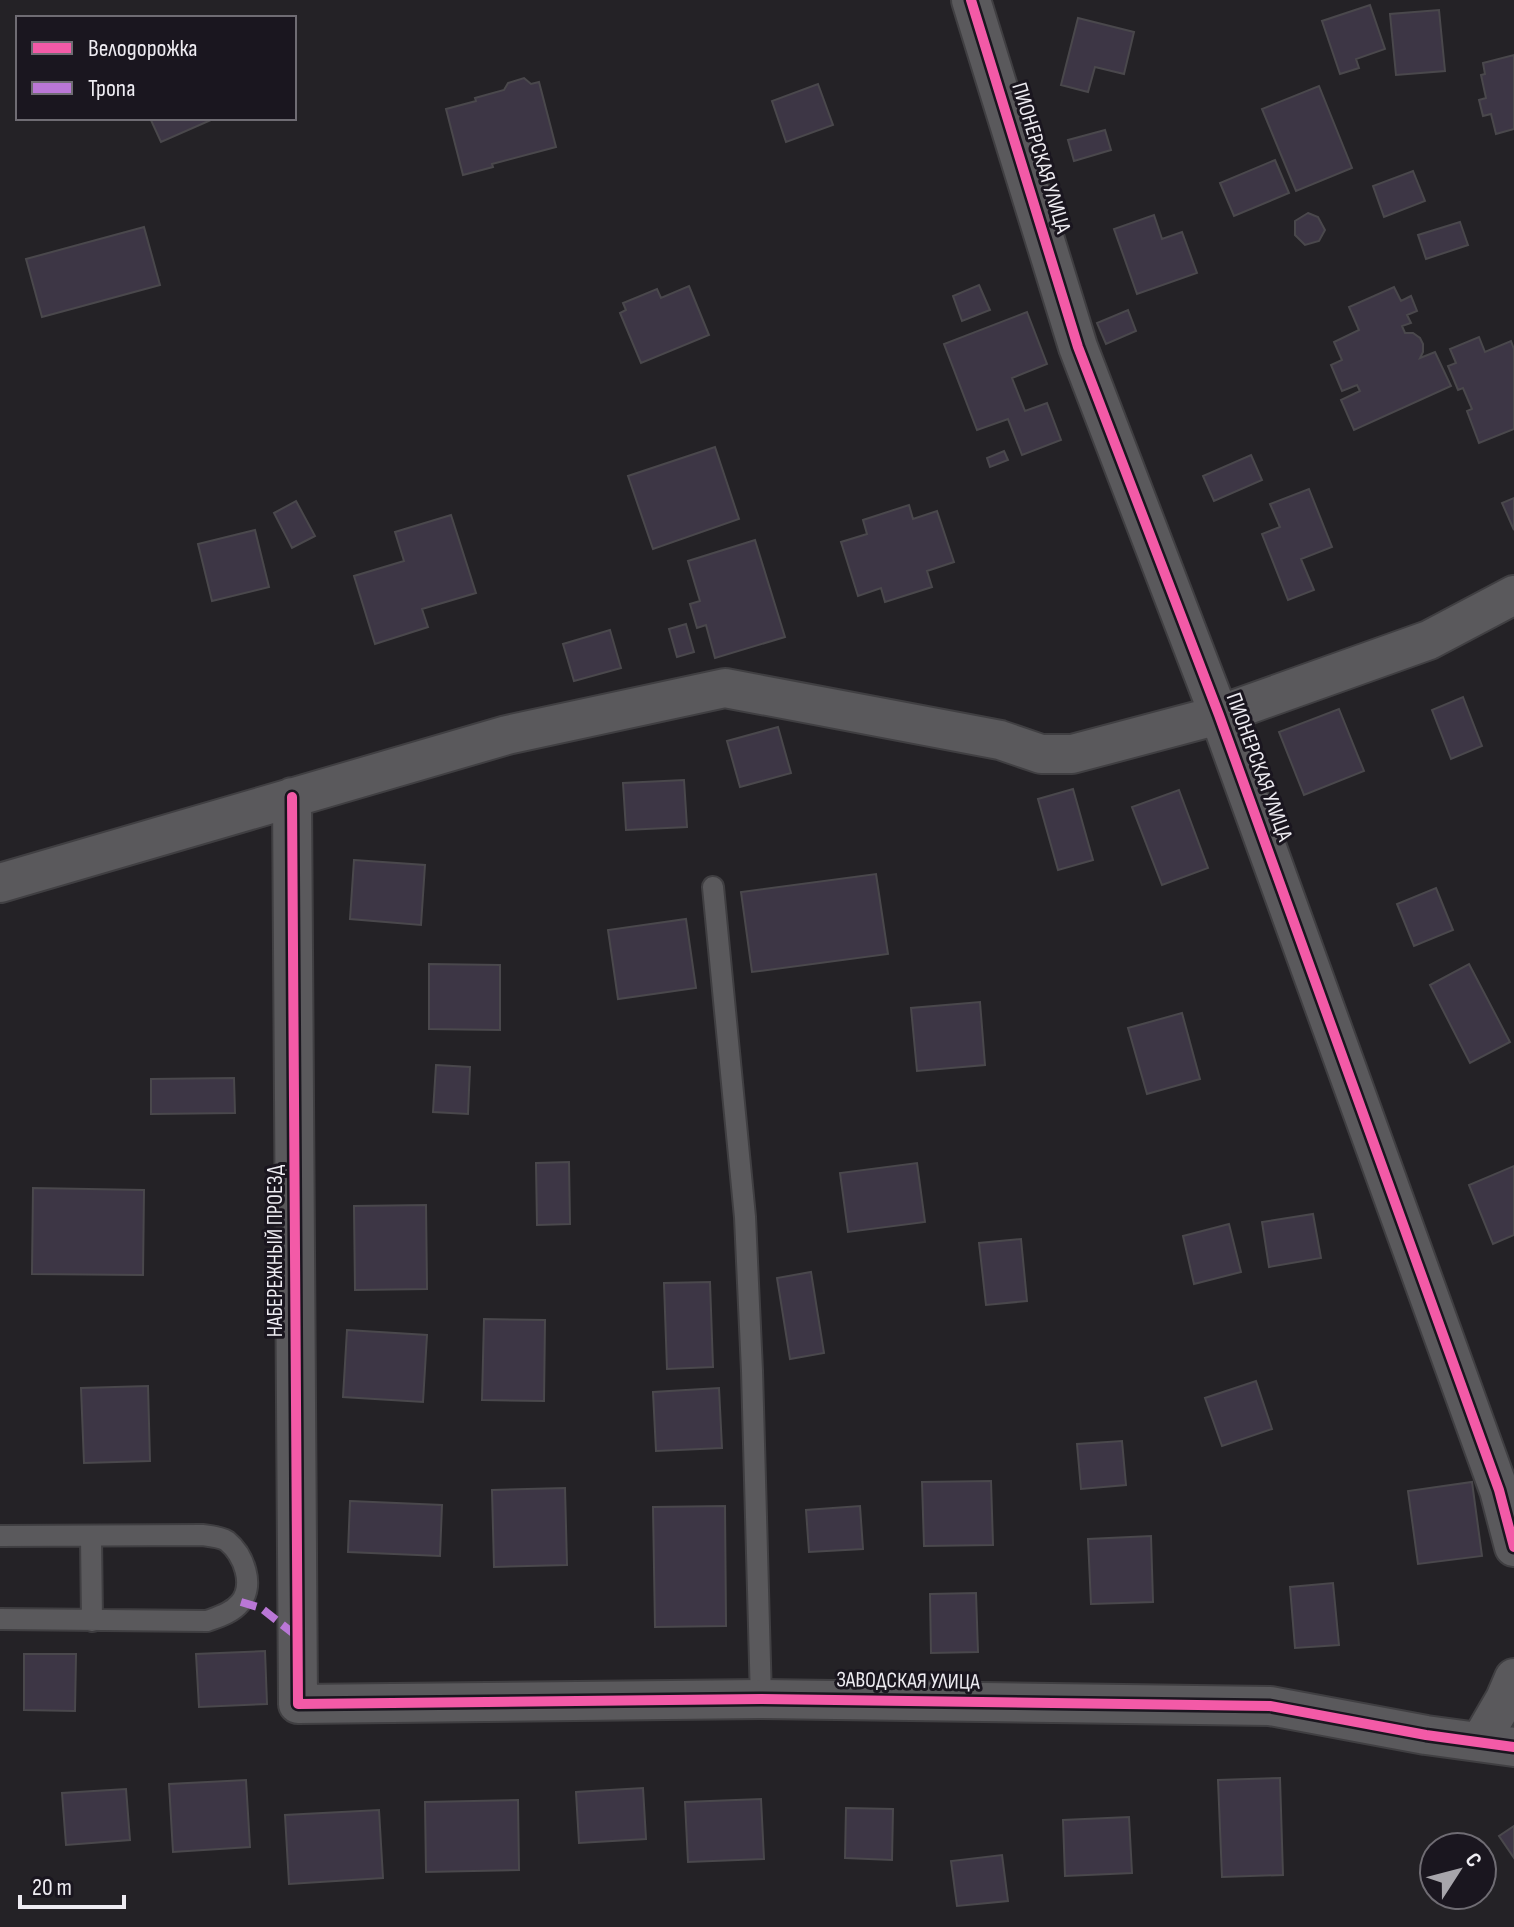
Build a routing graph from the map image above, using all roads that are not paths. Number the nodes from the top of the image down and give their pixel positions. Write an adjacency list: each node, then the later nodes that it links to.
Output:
1 (971, 0): 3 (street, ПИОНЕРСКАЯ УЛИЦА)
2 (1514, 595): 3 (street)
3 (1219, 715): 4 (street); 9 (street, ПИОНЕРСКАЯ УЛИЦА)
4 (292, 797): 5 (street); 14 (street, НАБЕРЕЖНЫЙ ПРОЕЗД)
5 (0, 883)
6 (713, 887): 13 (lane)
7 (0, 1536): 8 (lane)
8 (91, 1537): 11 (lane); 11 (lane)
9 (1514, 1547)
10 (0, 1619): 11 (lane)
11 (92, 1621)
12 (1514, 1678): 15 (street)
13 (761, 1699): 14 (street, ЗАВОДСКАЯ УЛИЦА); 15 (street, ЗАВОДСКАЯ УЛИЦА)
14 (298, 1704)
15 (1497, 1745)

